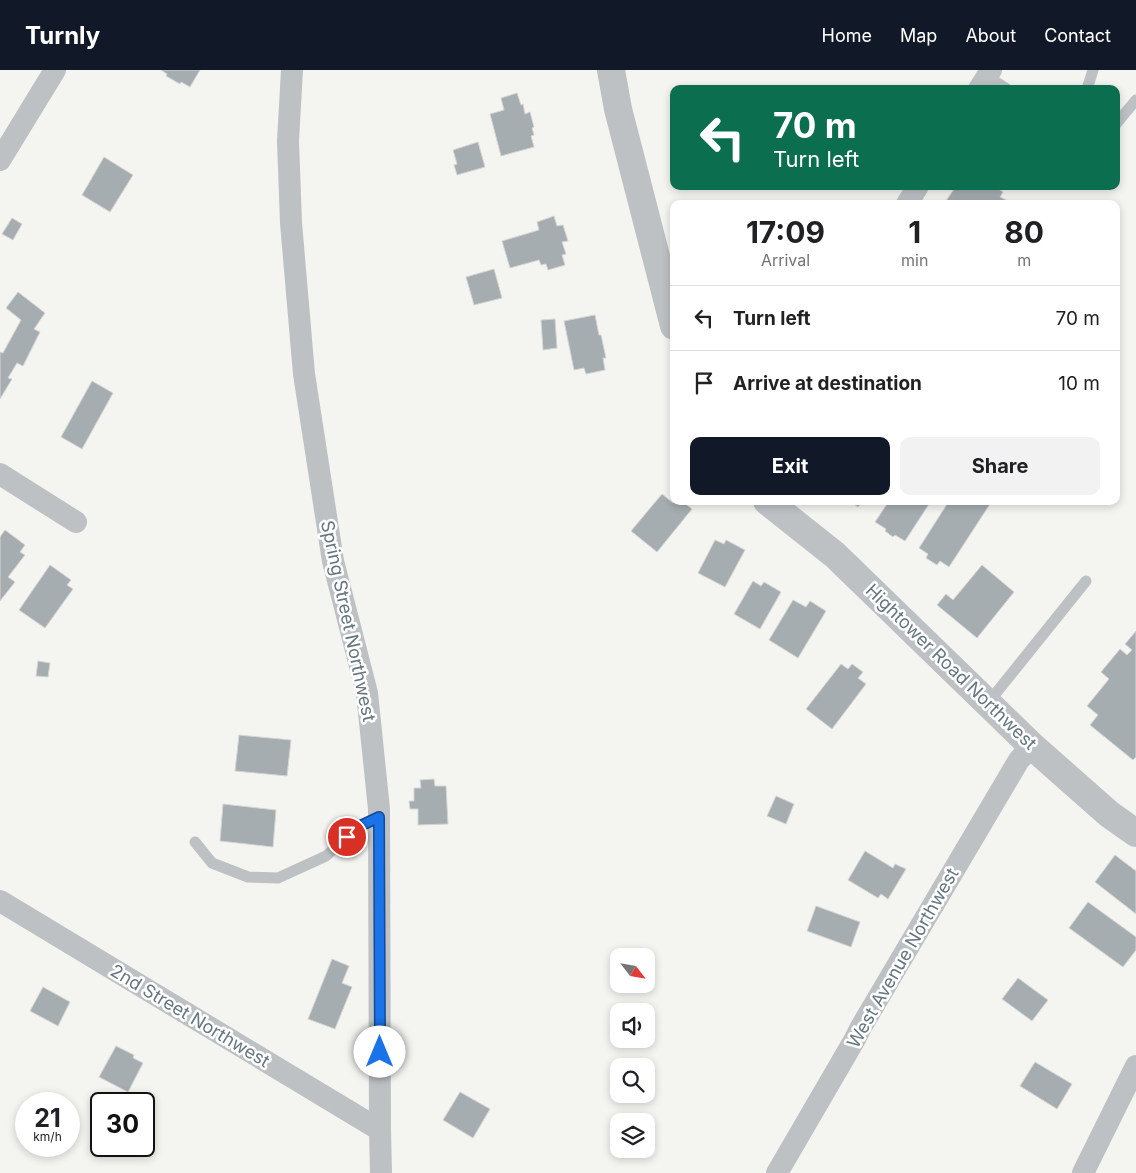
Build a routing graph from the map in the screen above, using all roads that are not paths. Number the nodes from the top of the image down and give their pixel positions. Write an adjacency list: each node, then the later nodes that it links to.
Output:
1 (292, 70): 18 (street, Spring Street Northwest)
2 (611, 70): 11 (street)
3 (1093, 70): 7 (lane)
4 (51, 71): 10 (street)
5 (986, 78): 6 (lane)
6 (999, 85)
7 (1088, 85)
8 (1136, 100): 9 (lane)
9 (1120, 119)
10 (0, 160)
11 (670, 310)
12 (0, 474): 14 (street)
13 (772, 505): 16 (street, Hightower Road Northwest)
14 (76, 522)
15 (1086, 581): 16 (lane)
16 (988, 703): 17 (street, Hightower Road Northwest)
17 (1032, 746): 19 (street, Hightower Road Northwest); 25 (street, West Avenue Northwest)
18 (379, 817): 20 (lane); 23 (street, Spring Street Northwest)
19 (1136, 833)
20 (195, 842)
21 (0, 902): 23 (street, 2nd Street Northwest)
22 (1136, 1066): 26 (street)
23 (380, 1130): 24 (street, Spring Street Northwest)
24 (383, 1171)
25 (777, 1173)
26 (1084, 1173)

